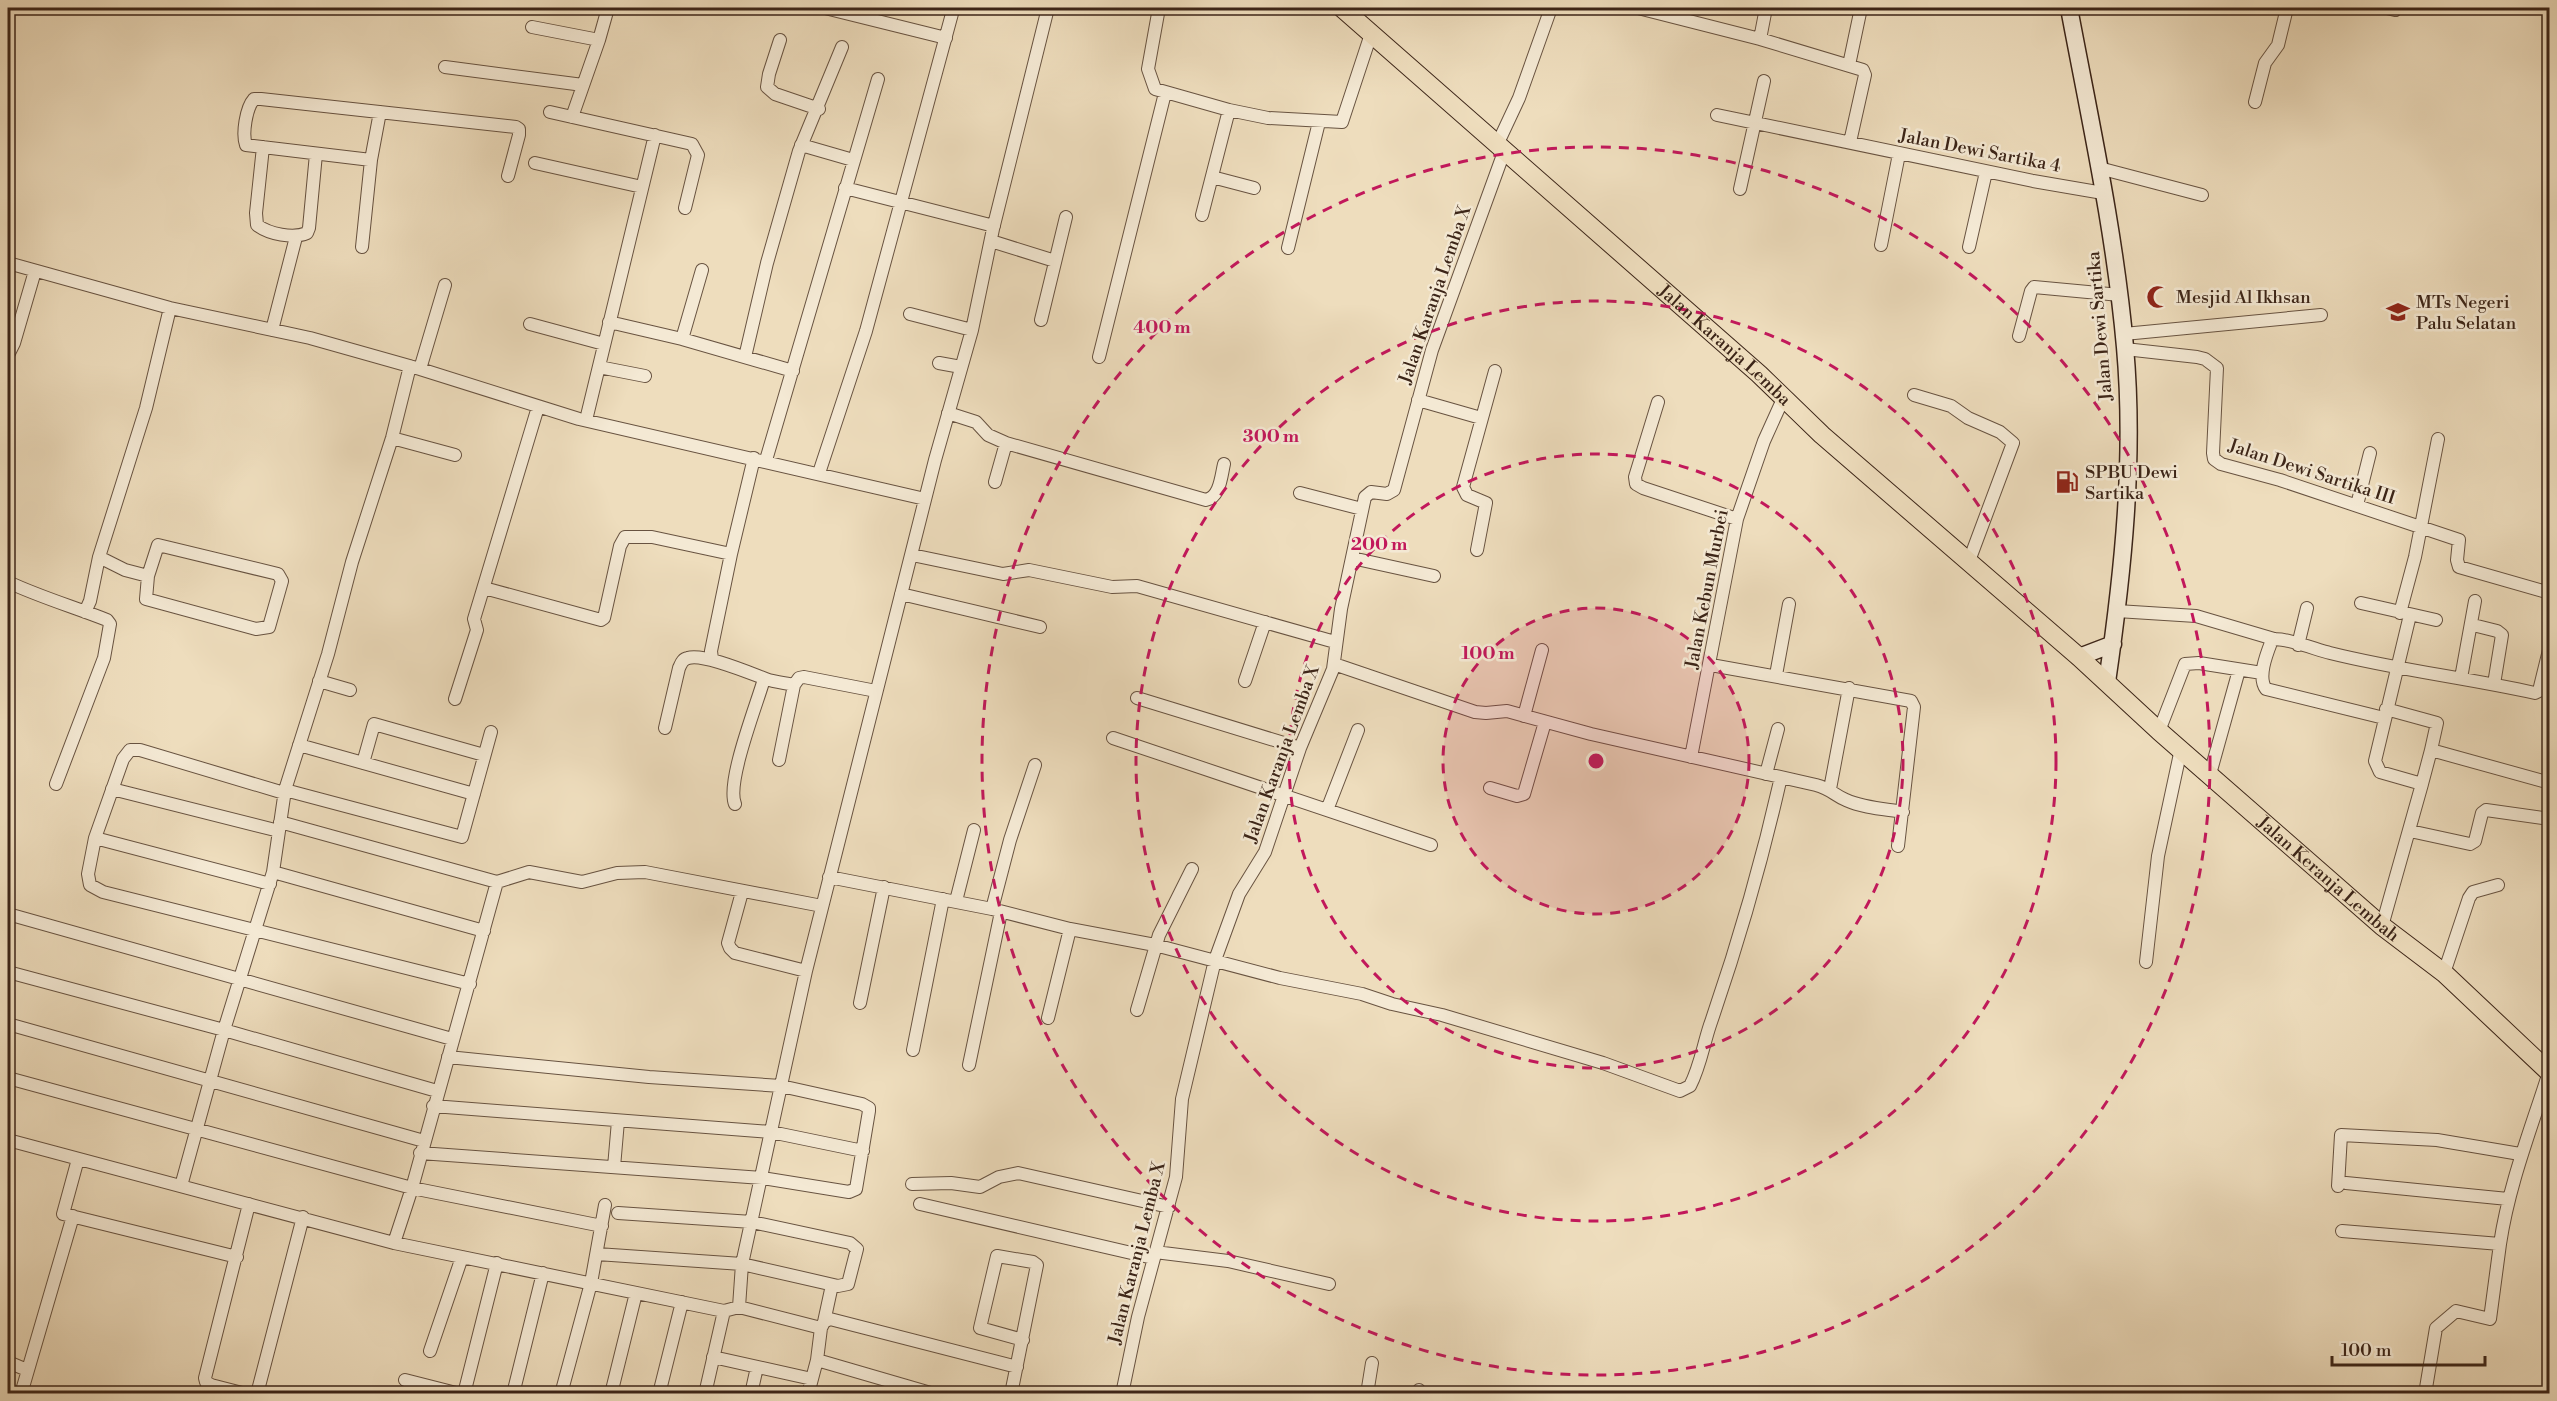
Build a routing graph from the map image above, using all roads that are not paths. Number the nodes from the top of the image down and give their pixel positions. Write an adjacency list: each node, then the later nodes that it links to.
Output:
1 (608, 8): 17 (street)
2 (825, 8): 15 (street)
3 (1048, 8): 59 (street)
4 (1160, 8): 25 (street)
5 (1341, 8): 14 (main road, Jalan Karanja Lemba)
6 (1638, 8): 16 (street)
7 (1766, 8): 16 (street)
8 (1861, 8): 20 (street)
9 (2069, 8): 45 (main road, Jalan Dewi Sartika)
10 (2287, 8): 26 (street)
11 (1550, 9): 39 (street, Jalan Karanja Lemba X)
12 (953, 10): 15 (street)
13 (532, 27): 17 (street)
14 (1371, 34): 33 (street); 39 (main road, Jalan Karanja Lemba)
15 (946, 38): 55 (street)
16 (1760, 39): 20 (street)
17 (599, 40): 24 (street)
18 (780, 40): 27 (street)
19 (842, 47): 27 (street)
20 (1849, 64): 36 (street)
21 (445, 67): 24 (street)
22 (878, 79): 43 (street)
23 (1764, 81): 34 (street)
24 (583, 85): 32 (street)
25 (1165, 93): 28 (street); 86 (street)
26 (2255, 102)
27 (819, 109): 37 (street)
28 (1229, 110): 33 (street); 48 (street)
29 (380, 112): 38 (street); 42 (street); 47 (street)
30 (550, 112): 32 (street)
31 (1716, 115): 34 (street, Jalan Dewi Sartika 4)
32 (572, 117): 35 (street)
33 (1319, 122): 65 (street)
34 (1754, 122): 36 (street, Jalan Dewi Sartika 4); 52 (street)
35 (655, 135): 49 (street); 56 (street)
36 (1850, 142): 41 (street, Jalan Dewi Sartika 4)
37 (801, 145): 43 (street); 85 (street)
38 (262, 147): 40 (street); 60 (street)
39 (1500, 148): 95 (main road, Jalan Karanja Lemba); 96 (street, Jalan Karanja Lemba X)
40 (316, 154): 42 (street); 60 (street)
41 (1899, 154): 46 (street, Jalan Dewi Sartika 4); 62 (street)
42 (371, 160): 63 (street)
43 (853, 160): 50 (street)
44 (535, 163): 49 (street)
45 (2099, 168): 53 (main road, Jalan Dewi Sartika); 54 (street)
46 (1986, 172): 53 (street, Jalan Dewi Sartika 4); 64 (street)
47 (508, 176)
48 (1212, 177): 51 (street); 57 (street)
49 (642, 187): 76 (street)
50 (845, 188): 55 (street); 91 (street)
51 (1254, 188)
52 (1740, 189)
53 (2103, 193): 71 (main road, Jalan Dewi Sartika)
54 (2202, 195)
55 (901, 203): 59 (street); 109 (street)
56 (685, 208)
57 (1202, 215)
58 (1066, 217): 66 (street)
59 (994, 226): 61 (street)
60 (296, 237): 78 (street)
61 (991, 241): 66 (street); 79 (street)
62 (1881, 245)
63 (362, 247)
64 (1969, 247)
65 (1288, 248)
66 (1055, 261): 75 (street)
67 (8, 263): 69 (street)
68 (702, 270): 81 (street)
69 (35, 271): 72 (street); 84 (street)
70 (445, 285): 88 (street)
71 (2120, 295): 80 (street); 82 (main road, Jalan Dewi Sartika)
72 (170, 308): 78 (street); 120 (street)
73 (909, 314): 79 (street)
74 (2321, 315): 82 (street)
75 (1041, 320)
76 (609, 322): 81 (street); 83 (street)
77 (530, 324): 83 (street)
78 (272, 330): 88 (street)
79 (972, 330): 90 (street)
80 (2019, 336)
81 (682, 339): 85 (street)
82 (2124, 342): 113 (street, Jalan Dewi Sartika III); 133 (main road, Jalan Dewi Sartika)
83 (604, 344): 89 (street)
84 (8, 355)
85 (745, 357): 91 (street)
86 (1100, 357)
87 (939, 363): 90 (street)
88 (415, 367): 98 (street); 102 (street)
89 (599, 367): 93 (street); 101 (street)
90 (961, 368): 99 (street)
91 (793, 371): 107 (street)
92 (1495, 371): 100 (street)
93 (645, 376)
94 (1914, 395): 122 (street)
95 (1783, 399): 115 (street, Jalan Kebun Murbei); 122 (main road, Jalan Karanja Lemba)
96 (1418, 400): 100 (street); 114 (street, Jalan Karanja Lemba X)
97 (1658, 402): 115 (street)
98 (538, 407): 101 (street); 126 (street)
99 (948, 413): 104 (street); 112 (street)
100 (1481, 418): 117 (street)
101 (586, 420): 107 (street)
102 (392, 438): 106 (street); 157 (street)
103 (2438, 439): 116 (street)
104 (1006, 443): 108 (street); 110 (street)
105 (2370, 453): 113 (street)
106 (455, 455)
107 (760, 459): 109 (street); 118 (street)
108 (1224, 464)
109 (819, 473): 112 (street)
110 (995, 482)
111 (1300, 493): 114 (street)
112 (925, 499): 119 (street)
113 (2357, 505): 116 (street, Jalan Dewi Sartika III)
114 (1362, 509): 121 (street, Jalan Karanja Lemba X)
115 (1737, 519): 149 (street, Jalan Kebun Murbei)
116 (2420, 527): 127 (street, Jalan Dewi Sartika III); 135 (street)
117 (1477, 550)
118 (731, 554): 126 (street); 147 (street)
119 (912, 555): 128 (street); 137 (street)
120 (99, 557): 123 (street); 134 (street)
121 (1352, 558): 124 (street); 141 (street, Jalan Karanja Lemba X)
122 (1969, 561): 146 (main road, Jalan Karanja Lemba)
123 (148, 576): 123 (street)
124 (1434, 576)
125 (8, 582): 134 (street)
126 (484, 588): 166 (street)
127 (2550, 593)
128 (901, 594): 139 (street); 164 (street)
129 (2475, 602): 138 (street)
130 (2361, 603): 135 (street)
131 (1789, 604): 154 (street)
132 (2307, 608): 143 (street)
133 (2117, 611): 140 (street); 142 (main road, Jalan Dewi Sartika)
134 (86, 612): 189 (street)
135 (2405, 614): 136 (street); 150 (street)
136 (2436, 620)
137 (1265, 622): 141 (street); 158 (street)
138 (2473, 625): 155 (street); 160 (street)
139 (1040, 627)
140 (2274, 639): 143 (street); 153 (street)
141 (1335, 642): 148 (street, Jalan Karanja Lemba X)
142 (2113, 644): 146 (main road); 159 (main road, Jalan Dewi Sartika)
143 (2298, 645): 150 (street)
144 (2550, 646): 152 (street)
145 (1542, 650): 168 (street)
146 (2079, 657): 159 (main road, Jalan Karanja Lemba)
147 (712, 659): 156 (street); 170 (street)
148 (1334, 664): 168 (street); 177 (street, Jalan Karanja Lemba X)
149 (1711, 665): 154 (street); 181 (street, Jalan Kebun Murbei)
150 (2397, 667): 155 (street); 167 (street)
151 (2239, 670): 153 (street); 173 (street); 186 (street)
152 (2547, 670): 160 (street)
153 (2262, 673): 167 (street)
154 (1776, 675): 162 (street)
155 (2461, 678): 160 (street)
156 (764, 679): 161 (street); 197 (street)
157 (319, 681): 163 (street); 176 (street)
158 (1245, 681)
159 (2107, 682): 173 (main road, Jalan Keranja Lembah)
160 (2494, 684)
161 (794, 685): 164 (street); 182 (street)
162 (1849, 688): 193 (street); 199 (street)
163 (350, 690)
164 (876, 691): 208 (street)
165 (1137, 698): 177 (street)
166 (455, 699)
167 (2385, 714): 179 (street); 190 (street)
168 (1524, 716): 169 (street)
169 (1545, 722): 181 (street); 191 (street)
170 (664, 728)
171 (1778, 729): 185 (street)
172 (1358, 730): 198 (street)
173 (2159, 731): 178 (main road, Jalan Keranja Lembah)
174 (491, 732): 180 (street)
175 (1113, 738): 196 (street)
176 (299, 745): 183 (street); 194 (street)
177 (1300, 748): 196 (street, Jalan Karanja Lemba X)
178 (2181, 749): 186 (main road, Jalan Keranja Lembah); 224 (street)
179 (2431, 750): 188 (street); 190 (street)
180 (484, 755): 183 (street); 195 (street)
181 (1691, 757): 185 (street)
182 (779, 760)
183 (363, 763): 195 (street)
184 (1035, 765): 216 (street)
185 (1766, 774): 187 (street)
186 (2210, 774): 218 (main road, Jalan Keranja Lembah)
187 (1781, 777): 193 (street); 223 (street)
188 (2550, 783)
189 (56, 784)
190 (2422, 784): 203 (street)
191 (1490, 788)
192 (112, 789): 194 (street); 201 (street); 204 (street)
193 (1830, 789): 199 (street)
194 (284, 791): 195 (street); 201 (street)
195 (474, 794)
196 (1284, 795): 198 (street); 223 (street, Jalan Karanja Lemba X)
197 (735, 804)
198 (1327, 810): 205 (street)
199 (1903, 812): 206 (street)
200 (2550, 819): 203 (street)
201 (279, 826): 209 (street); 210 (street)
202 (974, 831): 214 (street)
203 (2410, 831): 218 (street)
204 (95, 838): 209 (street); 219 (street)
205 (1431, 845)
206 (1898, 846)
207 (1192, 868): 222 (street)
208 (829, 877): 212 (street); 215 (street)
209 (272, 878): 219 (street); 221 (street)
210 (497, 882): 213 (street); 221 (street)
211 (2498, 885): 227 (street)
212 (884, 887): 214 (street); 230 (street)
213 (742, 892): 215 (street); 225 (street)
214 (950, 900): 216 (street); 236 (street)
215 (822, 906): 225 (street)
216 (997, 910): 220 (street); 238 (street)
217 (8, 914): 228 (street)
218 (2382, 926): 227 (main road, Jalan Keranja Lembah)
219 (254, 929): 228 (street); 229 (street)
220 (1070, 929): 222 (street); 232 (street)
221 (484, 931): 229 (street)
222 (1155, 945): 223 (street); 231 (street)
223 (1215, 960): 262 (street, Jalan Karanja Lemba X)
224 (2146, 962)
225 (806, 971): 242 (street)
226 (8, 972): 234 (street)
227 (2444, 973): 239 (main road, Jalan Keranja Lembah)
228 (240, 980): 234 (street); 235 (street)
229 (470, 984): 235 (street)
230 (861, 1003)
231 (1137, 1010)
232 (1048, 1018)
233 (8, 1024): 241 (street)
234 (224, 1030): 241 (street); 243 (street)
235 (452, 1039): 237 (street)
236 (913, 1050)
237 (448, 1057): 242 (street); 243 (street)
238 (969, 1065)
239 (2549, 1072): 251 (street)
240 (8, 1078): 246 (street)
241 (210, 1080): 246 (street); 249 (street)
242 (781, 1086): 247 (street); 250 (street)
243 (437, 1091): 244 (street)
244 (433, 1106): 245 (street); 249 (street)
245 (618, 1121): 247 (street); 253 (street)
246 (197, 1130): 256 (street); 257 (street)
247 (771, 1132): 250 (street); 254 (street)
248 (8, 1140): 252 (street)
249 (422, 1147): 253 (street); 257 (street)
250 (863, 1151): 254 (street)
251 (2520, 1154): 258 (street); 258 (street)
252 (78, 1159): 256 (street); 264 (street)
253 (614, 1167): 254 (street)
254 (762, 1178): 266 (street)
255 (912, 1184): 262 (street)
256 (181, 1186): 259 (street)
257 (412, 1188): 267 (street); 269 (street)
258 (2508, 1199): 270 (street)
259 (249, 1204): 265 (street); 273 (street)
260 (920, 1204): 272 (street)
261 (605, 1205): 267 (street)
262 (1169, 1207): 272 (street, Jalan Karanja Lemba X)
263 (618, 1213): 266 (street)
264 (73, 1216): 273 (street); 294 (street)
265 (303, 1217): 269 (street); 299 (street)
266 (752, 1222): 276 (street); 280 (street)
267 (602, 1226): 271 (street)
268 (2342, 1231): 270 (street)
269 (394, 1243): 274 (street)
270 (2500, 1244): 312 (street)
271 (597, 1254): 276 (street); 278 (street)
272 (1154, 1255): 279 (street); 310 (street, Jalan Karanja Lemba X)
273 (237, 1257): 298 (street)
274 (462, 1257): 275 (street); 287 (street)
275 (497, 1263): 277 (street); 300 (street)
276 (742, 1264): 280 (street); 283 (street)
277 (543, 1273): 278 (street); 301 (street)
278 (591, 1283): 281 (street); 302 (street)
279 (1329, 1284)
280 (832, 1285): 285 (street)
281 (636, 1293): 282 (street); 303 (street)
282 (682, 1302): 284 (street); 304 (street)
283 (739, 1307): 284 (street); 285 (street)
284 (724, 1311): 288 (street)
285 (823, 1325): 289 (street); 293 (street)
286 (1023, 1340): 286 (street); 293 (street)
287 (430, 1351)
288 (713, 1357): 292 (street); 305 (street)
289 (817, 1360): 296 (street); 308 (street)
290 (8, 1362): 294 (street)
291 (1372, 1363): 311 (street)
292 (757, 1367): 296 (street); 306 (street)
293 (1017, 1367): 309 (street)
294 (27, 1370): 297 (street)
295 (405, 1380): 300 (street)
296 (812, 1380): 307 (street)
297 (21, 1394)
298 (246, 1394)
299 (257, 1394)
300 (462, 1394)
301 (513, 1394)
302 (561, 1394)
303 (611, 1394)
304 (659, 1394)
305 (705, 1394)
306 (751, 1394)
307 (808, 1394)
308 (934, 1394)
309 (1011, 1394)
310 (1122, 1394)
311 (1367, 1394)
312 (2425, 1394)

